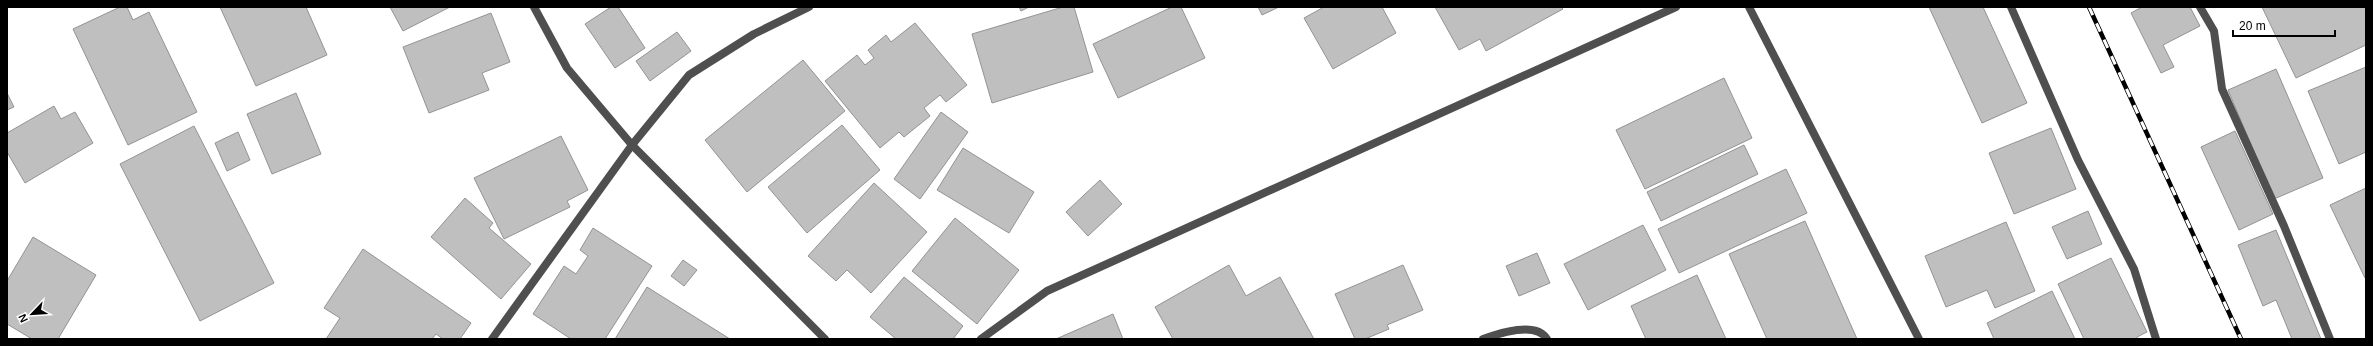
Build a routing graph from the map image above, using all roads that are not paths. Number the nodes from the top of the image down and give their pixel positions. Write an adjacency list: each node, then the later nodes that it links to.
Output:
1 (534, 7): 7 (street)
2 (809, 7): 7 (street)
3 (1676, 7): 10 (street)
4 (1749, 7): 13 (street)
5 (2011, 7): 14 (street)
6 (2200, 7): 15 (street)
7 (632, 145): 8 (street); 9 (street)
8 (492, 339)
9 (825, 339)
10 (981, 339)
11 (1483, 339): 12 (street)
12 (1547, 339)
13 (1918, 339)
14 (2156, 339)
15 (2330, 339)

